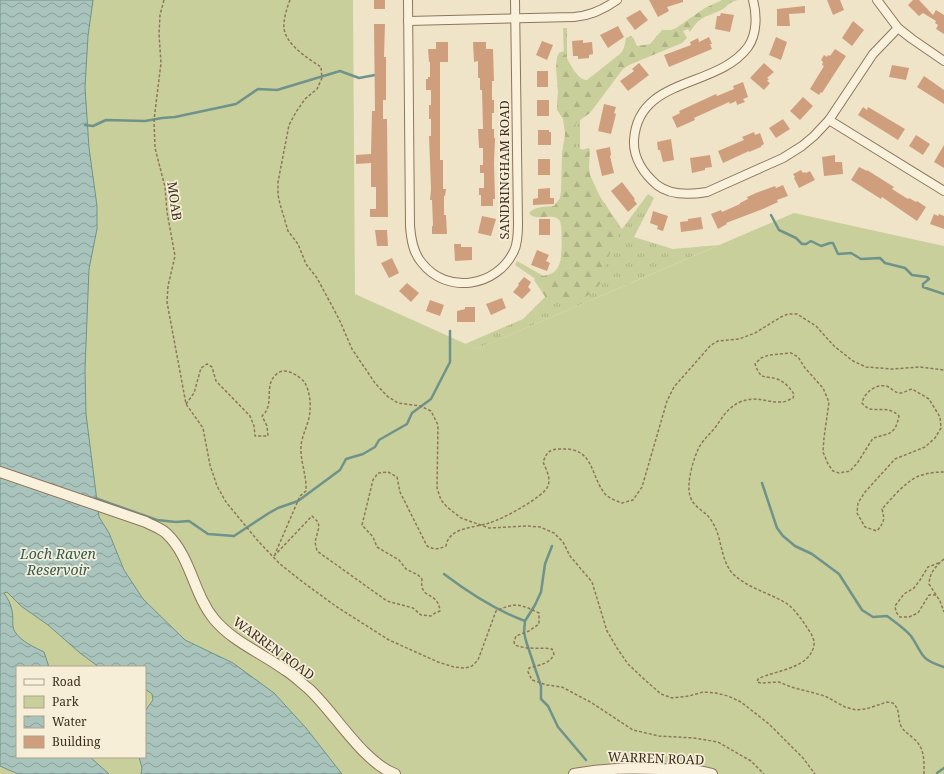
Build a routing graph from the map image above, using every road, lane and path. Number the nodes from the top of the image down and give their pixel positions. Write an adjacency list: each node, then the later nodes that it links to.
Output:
1 (164, 0): 15 (path, MOAB)
2 (290, 0): 18 (path)
3 (408, 0): 9 (street, SANDRINGHAM ROAD)
4 (516, 0): 8 (street, SANDRINGHAM ROAD)
5 (617, 0): 8 (street)
6 (753, 0): 12 (street)
7 (877, 0): 10 (street)
8 (516, 19): 9 (street); 9 (street, SANDRINGHAM ROAD)
9 (408, 21)
10 (898, 28): 11 (street); 12 (street)
11 (944, 61)
12 (829, 120): 13 (street)
13 (944, 192)
14 (944, 370): 18 (path)
15 (186, 404): 19 (path); 19 (path)
16 (0, 472): 24 (street, WARREN ROAD)
17 (944, 472): 29 (path)
18 (481, 525): 19 (path); 28 (path)
19 (274, 556): 27 (path)
20 (944, 559): 21 (path)
21 (940, 562): 22 (path); 22 (path)
22 (936, 595): 23 (path)
23 (944, 612)
24 (395, 774)
25 (574, 774): 26 (street, WARREN ROAD)
26 (712, 774)
27 (764, 774)
28 (815, 774)
29 (924, 774)

